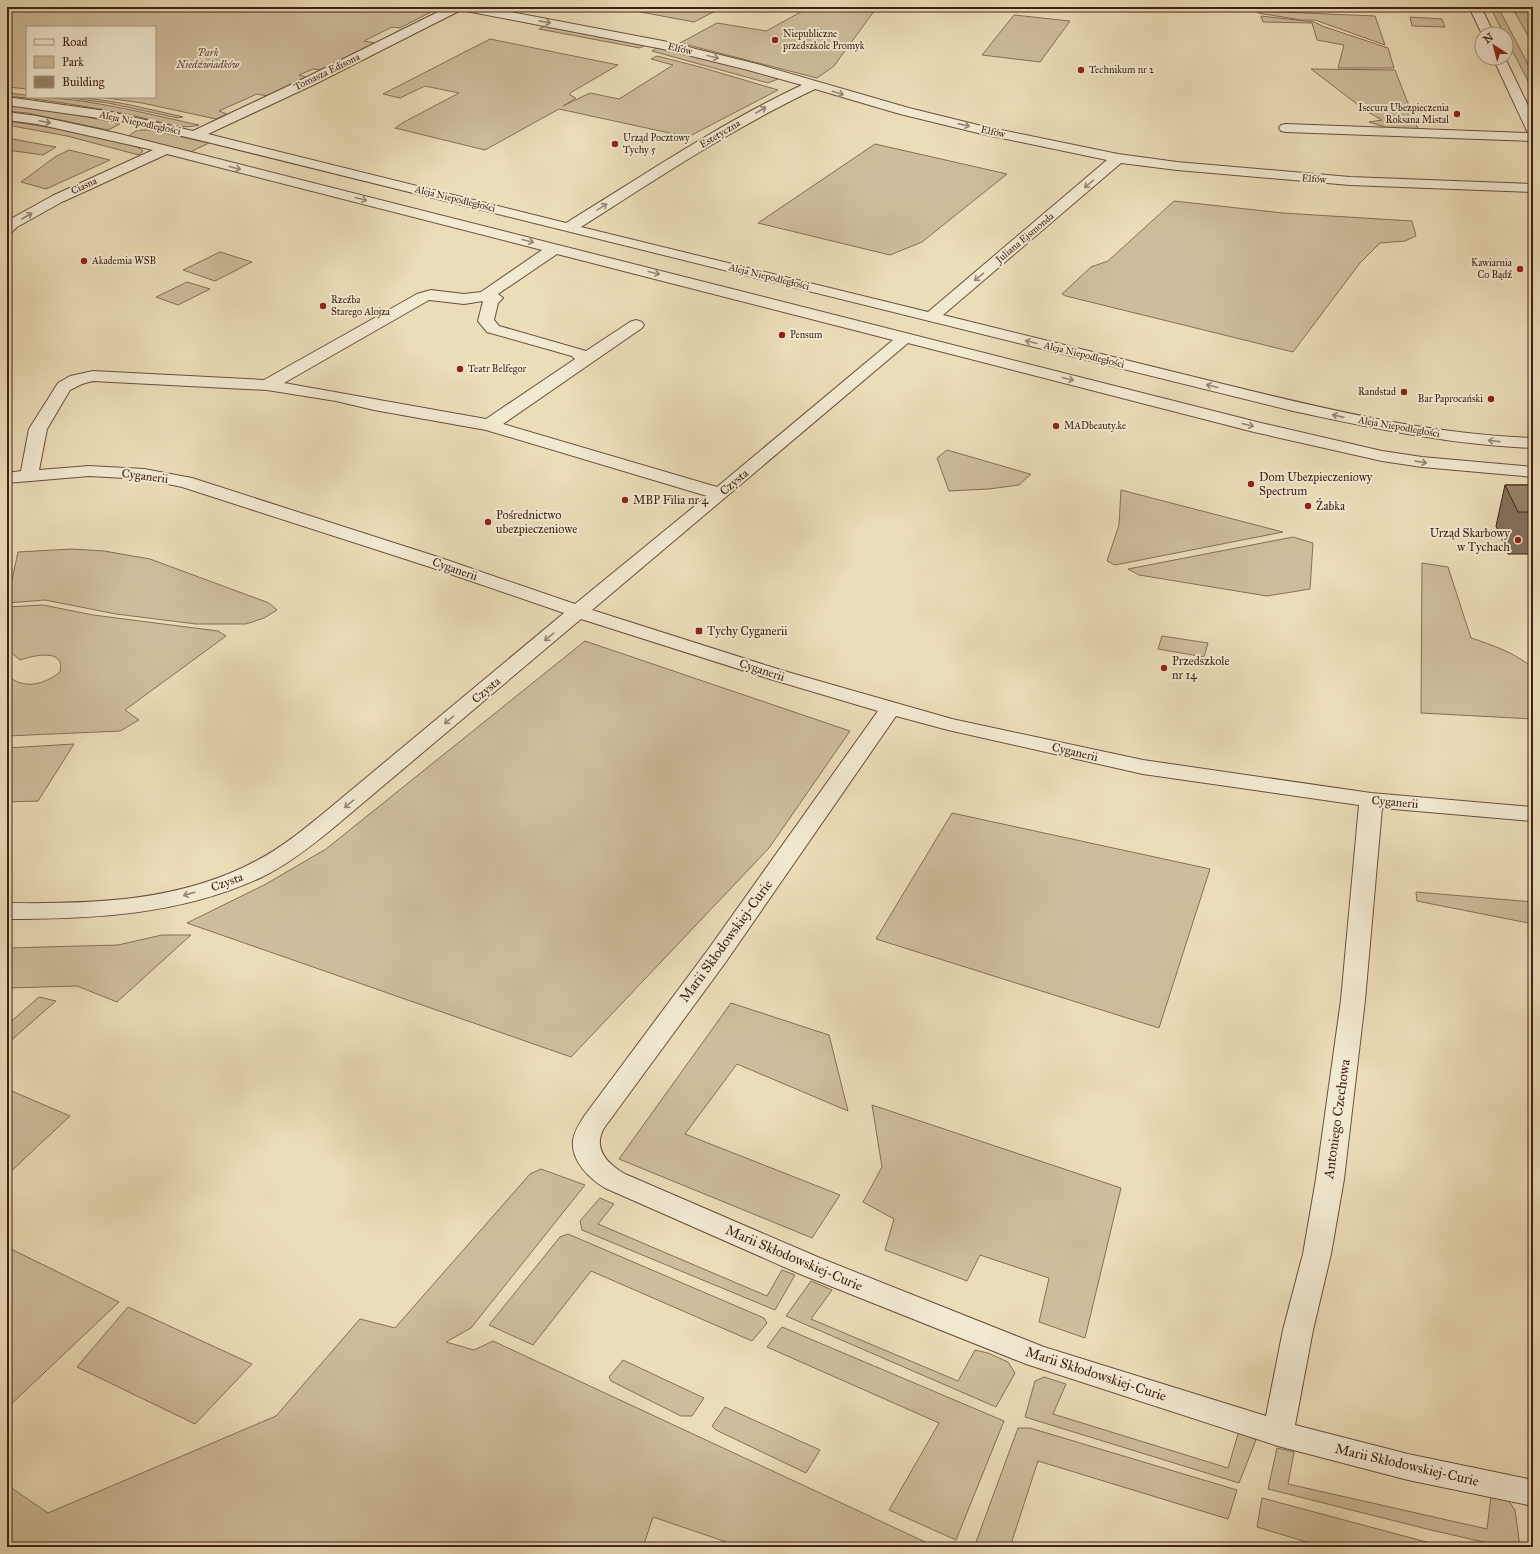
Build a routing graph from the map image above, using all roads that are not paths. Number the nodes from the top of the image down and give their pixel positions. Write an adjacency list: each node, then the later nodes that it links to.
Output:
1 (457, 7): 12 (street, Tomasza Edisona)
2 (465, 7): 6 (street, Elfów, one-way to 6)
3 (1475, 7): 4 (street)
4 (1484, 26)
5 (1503, 66): 11 (street)
6 (813, 85): 17 (street, Elfów, one-way to 17); 21 (street, Estetyczna, one-way to 6)
7 (7, 100): 9 (street, Aleja Niepodległości)
8 (7, 116): 14 (street, Aleja Niepodległości, one-way to 14)
9 (150, 125): 12 (street, Aleja Niepodległości); 14 (street)
10 (1286, 128): 13 (street)
11 (1533, 130)
12 (195, 134): 15 (street, Aleja Niepodległości)
13 (1533, 137)
14 (116, 138): 16 (street, Aleja Niepodległości)
15 (234, 144): 18 (street); 20 (street, Aleja Niepodległości)
16 (165, 150): 18 (street, Aleja Niepodległości); 22 (street, Ciasna, one-way to 16)
17 (1118, 158): 19 (street, Elfów); 29 (street, Juliana Ejsmonda, one-way to 29)
18 (206, 160): 23 (street, Aleja Niepodległości, one-way to 23)
19 (1533, 188)
20 (535, 219): 21 (street, Aleja Niepodległości); 23 (street)
21 (569, 228): 24 (street, Aleja Niepodległości)
22 (7, 229)
23 (498, 234): 25 (street, Aleja Niepodległości, one-way to 25)
24 (616, 240): 26 (street); 28 (street, Aleja Niepodległości)
25 (555, 248): 26 (street, Aleja Niepodległości); 36 (street)
26 (597, 259): 30 (street, Aleja Niepodległości, one-way to 30)
27 (494, 298): 35 (street)
28 (881, 304): 29 (street, Aleja Niepodległości); 30 (street)
29 (931, 317): 32 (street, Aleja Niepodległości)
30 (843, 322): 33 (street, Aleja Niepodległości)
31 (636, 325): 35 (street)
32 (989, 332): 34 (street); 38 (street, Aleja Niepodległości, one-way to 32)
33 (905, 338): 34 (street, Aleja Niepodległości); 42 (street, Czysta)
34 (962, 353): 39 (street, Aleja Niepodległości, one-way to 39)
35 (583, 361): 37 (street)
36 (267, 385): 37 (street); 40 (street)
37 (489, 425): 42 (street)
38 (1533, 443)
39 (1533, 472)
40 (28, 476): 41 (street, Cyganerii); 43 (street, Cyganerii)
41 (7, 478)
42 (720, 494): 43 (street, Czysta)
43 (579, 612): 44 (street, Cyganerii); 47 (street, Czysta, one-way to 47)
44 (891, 708): 45 (street, Cyganerii); 48 (street, Marii Skłodowskiej-Curie)
45 (1372, 800): 46 (street, Cyganerii); 48 (street, Antoniego Czechowa)
46 (1533, 814)
47 (7, 911)
48 (1278, 1433): 49 (street, Marii Skłodowskiej-Curie)
49 (1533, 1493)

